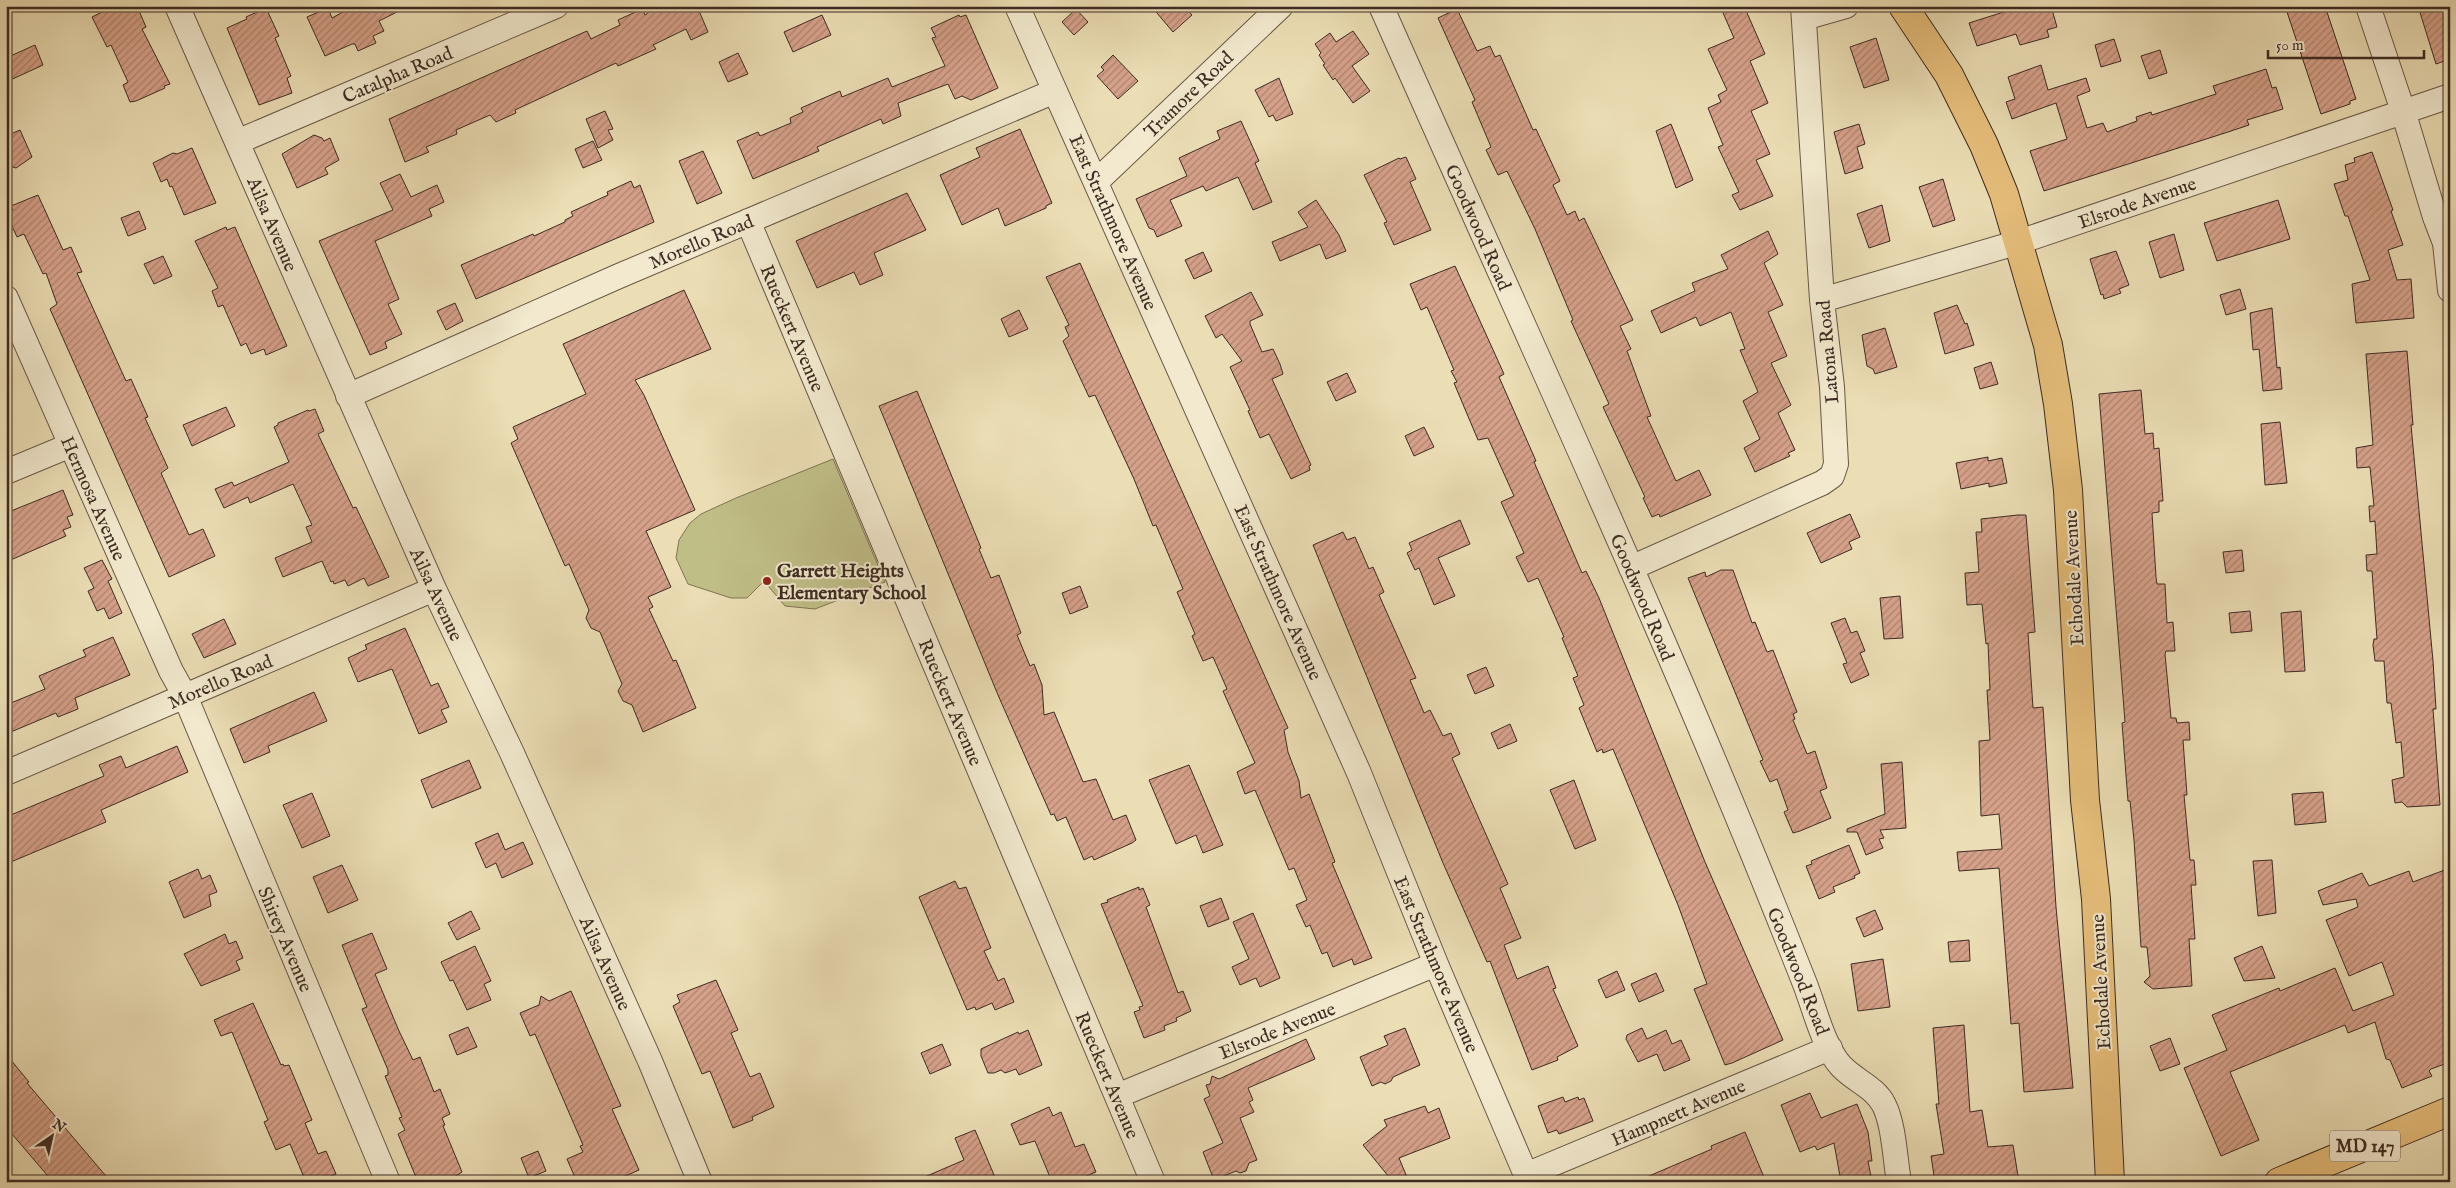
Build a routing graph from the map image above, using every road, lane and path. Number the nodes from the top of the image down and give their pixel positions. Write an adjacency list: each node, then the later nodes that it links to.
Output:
1 (177, 6): 13 (street, Ailsa Avenue)
2 (556, 6): 13 (street, Catalpha Road)
3 (1017, 6): 10 (street, East Strathmore Avenue)
4 (1281, 6): 14 (street, Tramore Road)
5 (1381, 6): 23 (street, Goodwood Road)
6 (1846, 6): 9 (street)
7 (1903, 6): 16 (main road, Echodale Avenue)
8 (2368, 6): 12 (street)
9 (1803, 12): 19 (street, Latona Road)
10 (1055, 90): 14 (street, East Strathmore Avenue); 15 (street, Morello Road)
11 (2450, 96): 12 (street, Elsrode Avenue)
12 (2403, 111): 16 (street, Elsrode Avenue); 17 (street)
13 (237, 142): 20 (street, Ailsa Avenue)
14 (1096, 182): 27 (street, East Strathmore Avenue)
15 (748, 221): 20 (street, Morello Road); 29 (street, Rueckert Avenue)
16 (2019, 242): 19 (street, Elsrode Avenue); 36 (main road, Echodale Avenue)
17 (2450, 290)
18 (6, 298): 21 (street, Hermosa Avenue)
19 (1822, 300): 23 (street, Latona Road)
20 (348, 396): 24 (street, Ailsa Avenue)
21 (71, 445): 22 (street); 25 (street, Hermosa Avenue)
22 (6, 472)
23 (1632, 568): 28 (street, Goodwood Road)
24 (434, 589): 25 (street, Morello Road); 33 (street, Ailsa Avenue)
25 (184, 696): 26 (street, Morello Road); 32 (street, Shirey Avenue)
26 (6, 773)
27 (1436, 964): 29 (street, Elsrode Avenue); 31 (street, East Strathmore Avenue)
28 (1830, 1048): 31 (street, Hampnett Avenue); 35 (street, Goodwood Road)
29 (1117, 1096): 34 (street, Rueckert Avenue)
30 (2450, 1111): 37 (main road, MD 147)
31 (1528, 1179)
32 (388, 1182)
33 (700, 1182)
34 (1153, 1182)
35 (1899, 1182)
36 (2110, 1182)
37 (2280, 1182)

